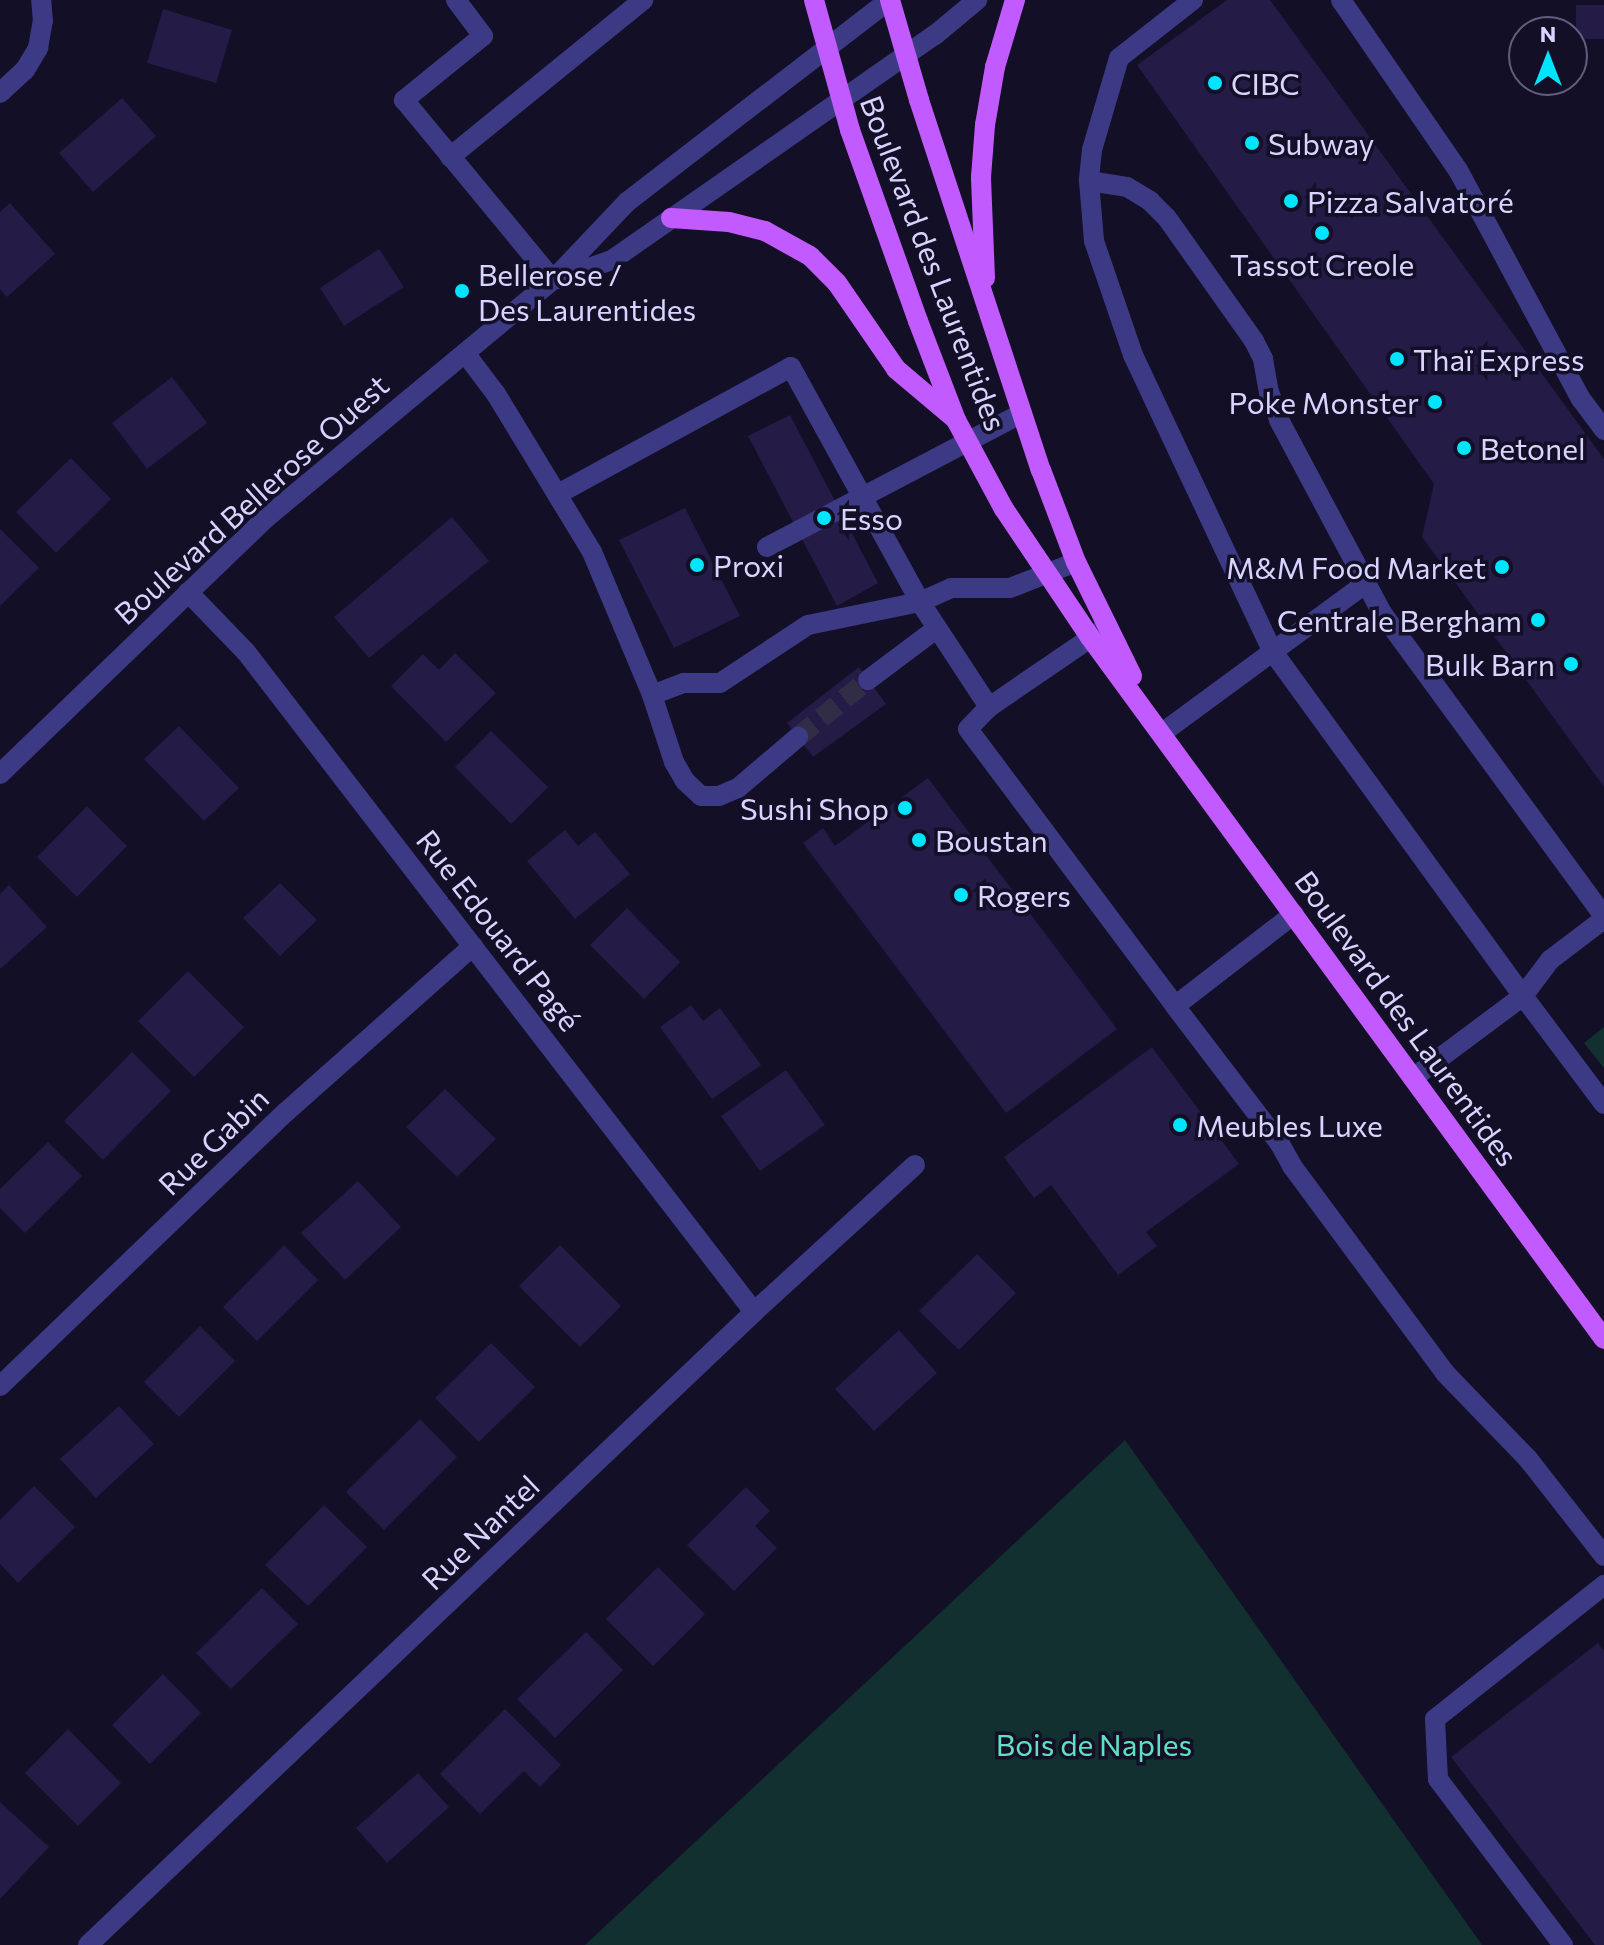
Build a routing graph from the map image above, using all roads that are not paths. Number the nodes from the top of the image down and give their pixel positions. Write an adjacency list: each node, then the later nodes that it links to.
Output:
1 (41, 0): 12 (street)
2 (456, 0): 14 (street)
3 (643, 0): 14 (street)
4 (814, 0): 10 (main road, Boulevard des Laurentides)
5 (890, 0): 10 (street, Boulevard Bellerose Ouest); 11 (main road, Boulevard des Laurentides)
6 (977, 0): 11 (street, Boulevard Bellerose Ouest)
7 (1015, 0): 18 (main road)
8 (1193, 0): 15 (street)
9 (1341, 0): 22 (street)
10 (825, 47): 13 (main road, Boulevard des Laurentides); 17 (street, Boulevard Bellerose Ouest)
11 (905, 55): 13 (street, Boulevard Bellerose Ouest); 18 (main road, Boulevard des Laurentides)
12 (0, 93)
13 (841, 100): 16 (street, Boulevard Bellerose Ouest); 21 (main road, Boulevard des Laurentides)
14 (450, 157): 17 (street)
15 (1089, 181): 29 (street); 34 (street)
16 (671, 218): 17 (street, Boulevard Bellerose Ouest); 21 (main road)
17 (553, 280): 19 (street, Boulevard Bellerose Ouest)
18 (986, 302): 20 (main road, Boulevard des Laurentides)
19 (465, 353): 24 (street); 30 (street, Boulevard Bellerose Ouest)
20 (1022, 413): 23 (street); 27 (main road, Boulevard des Laurentides)
21 (956, 420): 23 (main road, Boulevard des Laurentides)
22 (1604, 430)
23 (966, 440): 25 (street); 28 (main road, Boulevard des Laurentides)
24 (558, 494): 25 (street); 36 (street)
25 (862, 498): 26 (street); 31 (street)
26 (767, 547)
27 (1076, 562): 28 (street); 33 (main road, Boulevard des Laurentides)
28 (1046, 574): 31 (street); 33 (main road, Boulevard des Laurentides)
29 (1366, 583): 34 (street); 42 (street)
30 (188, 592): 40 (street, Boulevard Bellerose Ouest); 43 (street, Rue Edouard Pagé)
31 (920, 602): 32 (street); 36 (street)
32 (936, 629): 35 (street); 37 (street)
33 (1098, 632): 37 (street); 38 (main road, Boulevard des Laurentides)
34 (1273, 652): 38 (street); 44 (street)
35 (868, 680)
36 (652, 695): 39 (street)
37 (989, 707): 45 (street)
38 (1162, 733): 41 (main road, Boulevard des Laurentides)
39 (798, 737)
40 (0, 774)
41 (1294, 914): 45 (street); 46 (main road, Boulevard des Laurentides)
42 (1604, 918): 44 (street)
43 (473, 946): 49 (street, Rue Edouard Pagé); 51 (street, Rue Gabin)
44 (1523, 996): 46 (street); 47 (street)
45 (1175, 1006): 52 (street)
46 (1413, 1078): 50 (main road, Boulevard des Laurentides)
47 (1604, 1104)
48 (915, 1165): 49 (street, Rue Nantel)
49 (754, 1312): 54 (street, Rue Nantel)
50 (1604, 1339)
51 (0, 1386)
52 (1604, 1556)
53 (1604, 1585): 55 (street)
54 (88, 1945)
55 (1563, 1945)

